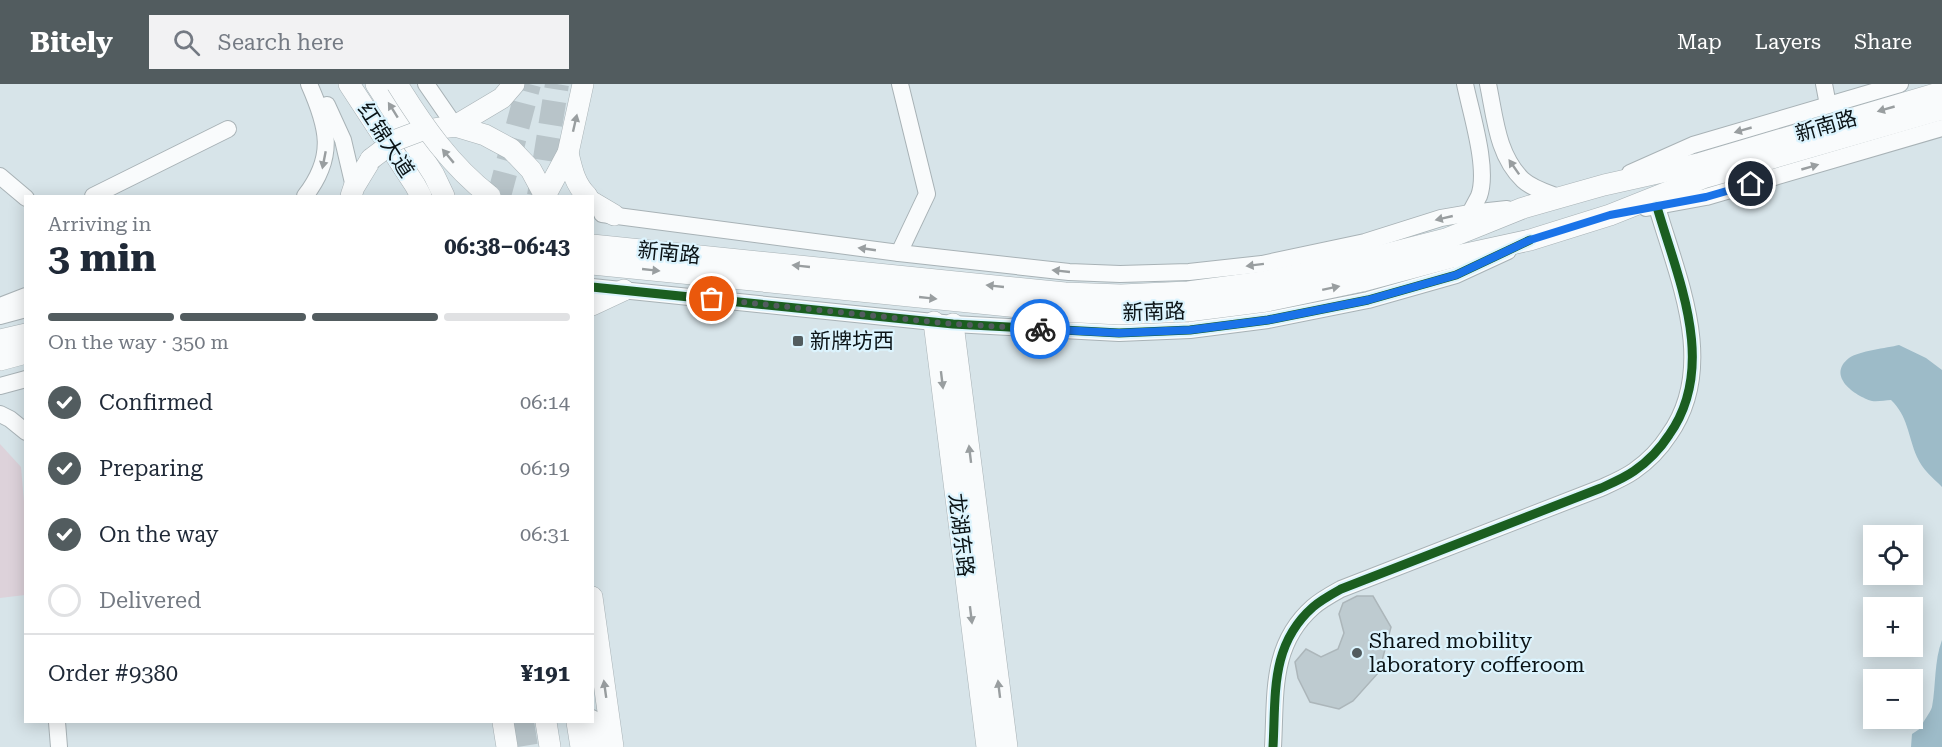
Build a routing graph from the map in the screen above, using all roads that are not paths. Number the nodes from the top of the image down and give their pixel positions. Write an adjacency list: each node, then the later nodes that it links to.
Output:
1 (309, 84): 26 (street, one-way to 26)
2 (313, 84): 24 (street, 红锦大道)
3 (349, 84): 27 (main road, 红锦大道)
4 (376, 84): 28 (main road, 红锦大道, one-way to 4)
5 (397, 84): 29 (main road, one-way to 5, bridge)
6 (426, 84): 17 (street)
7 (514, 84): 17 (main road)
8 (583, 84): 20 (main road, one-way to 8)
9 (900, 84): 45 (street)
10 (1465, 84): 39 (street)
11 (1488, 84): 34 (street, one-way to 11)
12 (1824, 84): 15 (street)
13 (1900, 84): 15 (street, 新南路)
14 (1942, 92): 21 (main road, 新南路, one-way to 21)
15 (1828, 105): 23 (street, 新南路, one-way to 23)
16 (1942, 109): 21 (main road, 新南路)
17 (455, 126): 24 (main road, bridge); 30 (main road)
18 (1942, 128): 36 (street, 新南路, one-way to 18)
19 (228, 129): 25 (street)
20 (568, 153): 31 (main road); 32 (main road)
21 (1700, 171): 23 (main road, 新南路); 41 (main road, 新南路)
22 (0, 176): 33 (street)
23 (1604, 185): 34 (main road, 新南路)
24 (353, 192)
25 (95, 195)
26 (306, 195)
27 (420, 195)
28 (444, 195)
29 (489, 195)
30 (544, 195)
31 (546, 195)
32 (586, 195)
33 (24, 196)
34 (1561, 198): 37 (main road, 新南路)
35 (594, 203): 40 (main road)
36 (1657, 207): 41 (street, 新南路); 77 (street)
37 (1523, 208): 39 (street, 新南路); 44 (main road, 新南路)
38 (594, 213): 40 (street, 新南路)
39 (1470, 213): 45 (street, 新南路, one-way to 45)
40 (614, 215): 45 (street, 新南路, one-way to 40)
41 (1610, 215): 42 (main road, 新南路)
42 (1530, 240): 44 (main road, 新南路); 54 (street, 新南路)
43 (594, 245): 44 (main road, 新南路, one-way to 43)
44 (1449, 248): 46 (main road, 新南路, one-way to 44)
45 (899, 253)
46 (594, 264)
47 (594, 287): 48 (street, 新南路)
48 (624, 290): 50 (main road); 54 (street, 新南路)
49 (24, 297): 51 (street)
50 (594, 304)
51 (0, 306)
52 (24, 310): 53 (street)
53 (0, 316)
54 (944, 323): 75 (main road, 龙湖东路, one-way to 75); 76 (main road, 龙湖东路, one-way to 54)
55 (24, 334): 56 (main road)
56 (0, 340)
57 (24, 354): 58 (main road)
58 (0, 360)
59 (24, 380): 60 (street)
60 (0, 386)
61 (0, 414): 62 (street)
62 (24, 430)
63 (594, 611): 74 (main road, one-way to 63)
64 (57, 723): 69 (street)
65 (503, 723): 70 (main road)
66 (546, 723): 71 (main road)
67 (577, 723): 72 (main road)
68 (591, 723): 73 (highway)
69 (59, 747)
70 (507, 747)
71 (550, 747)
72 (581, 747)
73 (595, 747)
74 (613, 747)
75 (987, 747)
76 (1007, 747)
77 (1273, 747)

